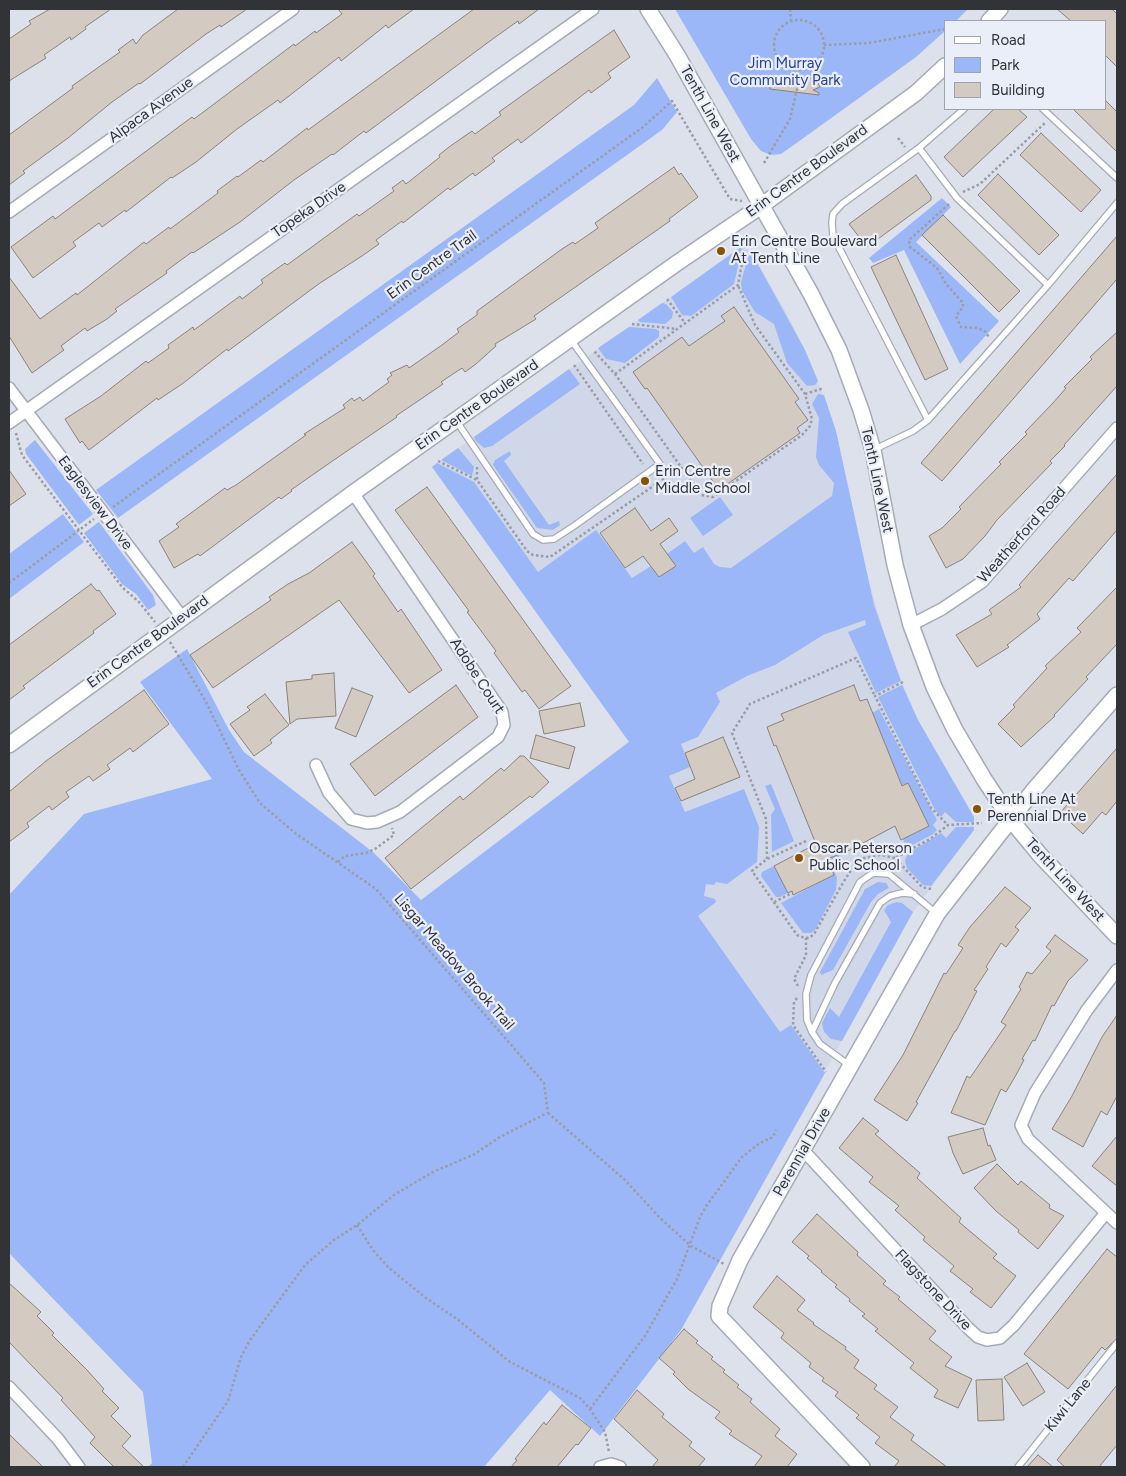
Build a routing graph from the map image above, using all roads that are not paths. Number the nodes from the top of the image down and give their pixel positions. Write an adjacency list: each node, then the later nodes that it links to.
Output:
1 (292, 9): 13 (street, Alpaca Avenue)
2 (593, 9): 17 (street, Topeka Drive)
3 (648, 9): 12 (street, Tenth Line West)
4 (1000, 9): 5 (street)
5 (990, 20)
6 (944, 67): 12 (street, Erin Centre Boulevard)
7 (963, 110): 9 (lane)
8 (1044, 110): 10 (lane)
9 (919, 148): 14 (lane); 19 (lane)
10 (1117, 178)
11 (1117, 204): 14 (lane)
12 (761, 206): 15 (street, Erin Centre Boulevard); 22 (street, Tenth Line West)
13 (9, 212)
14 (1048, 285): 19 (lane)
15 (570, 339): 18 (street, Erin Centre Boulevard); 18 (lane)
16 (9, 388): 17 (street, Eaglesview Drive)
17 (25, 410): 20 (street, Topeka Drive); 24 (street, Eaglesview Drive)
18 (456, 420): 23 (street, Erin Centre Boulevard)
19 (928, 420): 22 (lane)
20 (11, 426)
21 (1117, 428): 25 (street, Weatherford Road)
22 (873, 450): 25 (street, Tenth Line West)
23 (353, 493): 24 (street, Erin Centre Boulevard); 28 (street, Adobe Court)
24 (182, 617): 27 (street, Erin Centre Boulevard)
25 (911, 625): 29 (street, Tenth Line West)
26 (1117, 695): 29 (street, Perennial Drive)
27 (9, 745)
28 (316, 765)
29 (1011, 820): 31 (street, Perennial Drive); 32 (street, Tenth Line West)
30 (914, 894): 31 (lane); 34 (lane); 34 (lane)
31 (937, 914): 35 (street, Perennial Drive)
32 (1117, 936)
33 (1117, 970): 37 (street)
34 (812, 1032): 35 (lane)
35 (851, 1066): 36 (street, Perennial Drive)
36 (803, 1150): 37 (street, Flagstone Drive); 44 (street, Perennial Drive)
37 (1105, 1214): 38 (street)
38 (1117, 1223)
39 (1117, 1343): 45 (lane, Kiwi Lane)
40 (9, 1387): 42 (street)
41 (616, 1466): 43 (street)
42 (79, 1467)
43 (600, 1467)
44 (862, 1467)
45 (1018, 1467)

